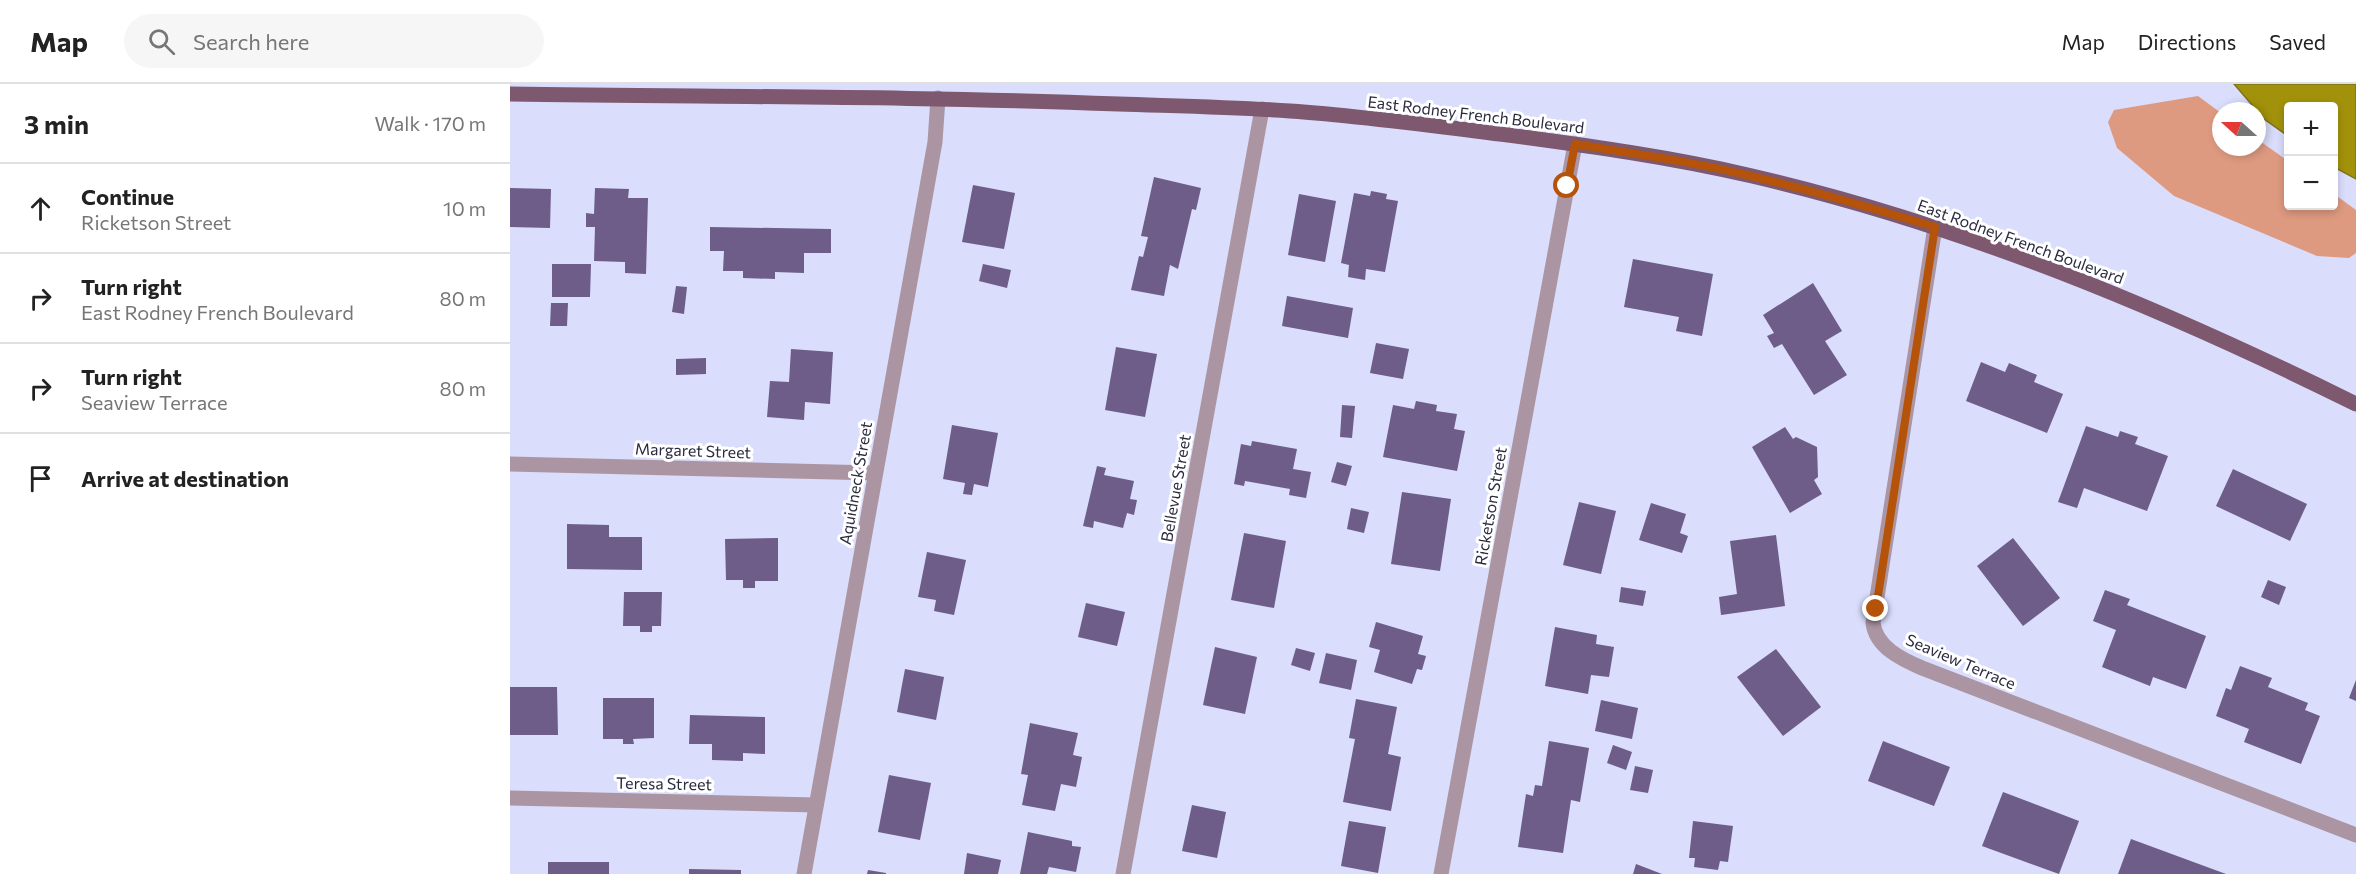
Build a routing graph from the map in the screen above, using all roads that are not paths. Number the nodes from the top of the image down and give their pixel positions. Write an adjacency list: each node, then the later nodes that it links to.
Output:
1 (510, 94): 2 (main road, East Rodney French Boulevard)
2 (938, 98): 3 (main road, East Rodney French Boulevard); 8 (street, Aquidneck Street)
3 (1262, 109): 4 (main road, East Rodney French Boulevard); 13 (street, Bellevue Street)
4 (1575, 144): 5 (main road, East Rodney French Boulevard); 14 (street, Ricketson Street)
5 (1935, 227): 6 (main road, East Rodney French Boulevard); 11 (street, Seaview Terrace)
6 (2356, 404)
7 (510, 464): 8 (street, Margaret Street)
8 (875, 473): 10 (street, Aquidneck Street)
9 (510, 798): 10 (street, Teresa Street)
10 (816, 805): 12 (street, Aquidneck Street)
11 (2356, 835)
12 (804, 874)
13 (1123, 874)
14 (1441, 874)

